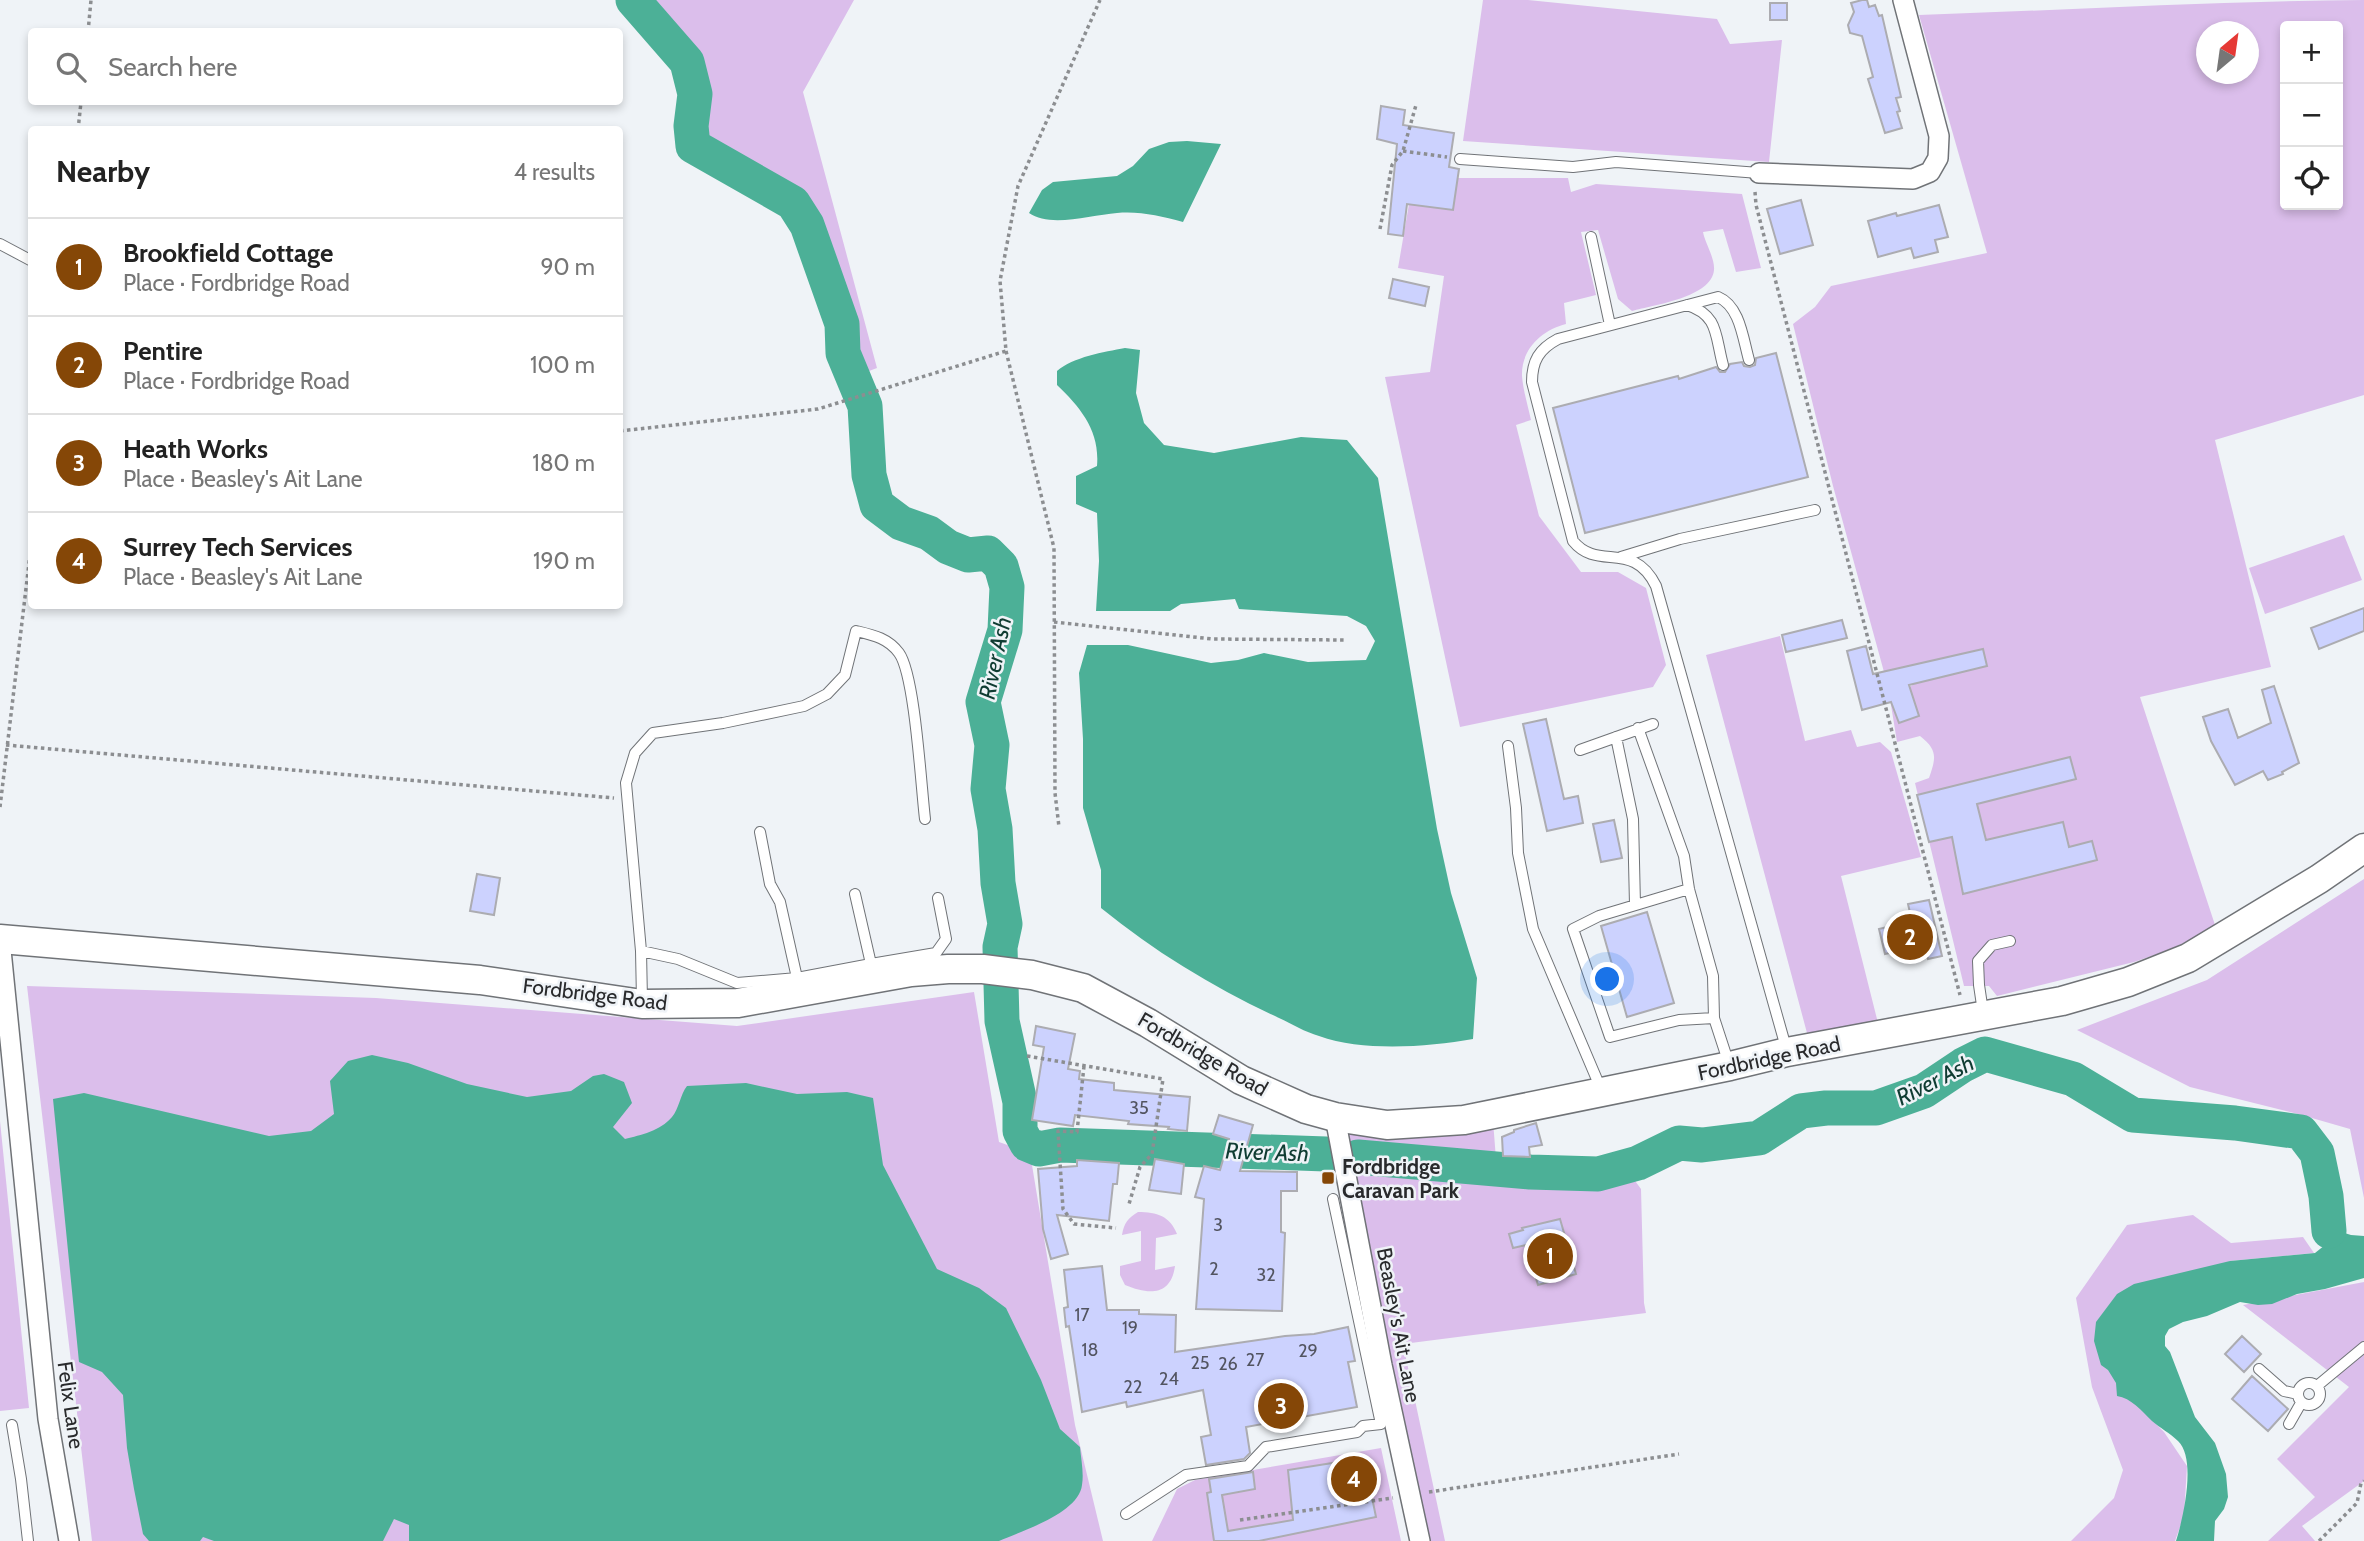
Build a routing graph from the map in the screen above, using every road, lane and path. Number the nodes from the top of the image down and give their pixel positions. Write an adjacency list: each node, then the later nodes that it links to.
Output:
1 (91, 0): 4 (path)
2 (1100, 0): 17 (path)
3 (1903, 0): 10 (street)
4 (88, 28)
5 (81, 105): 7 (path)
6 (1416, 105): 8 (path)
7 (78, 126)
8 (1403, 151): 9 (path); 11 (path)
9 (1460, 159): 10 (lane)
10 (1759, 173): 50 (path)
11 (1380, 229)
12 (1591, 237): 16 (lane)
13 (0, 244): 14 (lane)
14 (28, 259)
15 (1686, 305): 16 (lane); 18 (lane); 19 (lane)
16 (1610, 325): 22 (lane)
17 (1006, 351): 20 (path); 24 (path)
18 (1749, 360)
19 (1723, 365)
20 (623, 431)
21 (1815, 510): 22 (lane)
22 (1621, 558): 51 (lane)
23 (28, 570): 29 (path)
24 (1054, 622): 25 (path); 35 (path)
25 (1346, 640)
26 (1654, 724): 27 (lane)
27 (1638, 729): 28 (lane); 38 (lane)
28 (1616, 737): 31 (lane); 41 (lane)
29 (6, 746): 32 (path); 33 (path)
30 (1508, 746): 55 (lane)
31 (1580, 751)
32 (627, 799): 34 (lane); 44 (lane)
33 (0, 807)
34 (925, 819)
35 (1059, 827)
36 (761, 832): 46 (lane)
37 (2364, 848): 50 (street, Fordbridge Road)
38 (1689, 889): 41 (lane); 49 (lane)
39 (855, 894): 45 (lane)
40 (938, 898): 45 (lane)
41 (1635, 905): 49 (lane)
42 (0, 940): 47 (street, Felix Lane); 48 (street, Fordbridge Road)
43 (2010, 941): 50 (lane)
44 (641, 951): 46 (lane); 48 (lane)
45 (873, 971): 46 (lane); 48 (street, Fordbridge Road); 56 (street, Fordbridge Road)
46 (797, 978)
47 (2, 1002): 72 (street, Felix Lane)
48 (642, 1004)
49 (1714, 1018): 54 (lane)
50 (1975, 1018): 51 (street, Fordbridge Road)
51 (1787, 1052): 54 (street, Fordbridge Road)
52 (1027, 1056): 53 (path)
53 (1084, 1066): 58 (path); 59 (path)
54 (1730, 1066): 55 (street, Fordbridge Road)
55 (1602, 1093): 56 (street, Fordbridge Road)
56 (1335, 1117): 68 (street, Beasley's Ait Lane)
57 (1333, 1199): 69 (lane)
58 (1129, 1204)
59 (1116, 1228)
60 (2364, 1347): 62 (lane)
61 (2259, 1369): 63 (lane)
62 (2317, 1386): 63 (lane); 63 (lane)
63 (2300, 1399): 64 (lane)
64 (2289, 1424)
65 (12, 1425): 71 (lane)
66 (1679, 1454): 68 (path)
67 (2364, 1481): 74 (path)
68 (1410, 1495): 70 (path); 73 (street, Beasley's Ait Lane)
69 (1126, 1514)
70 (1240, 1520)
71 (28, 1541)
72 (69, 1541)
73 (1420, 1541)
74 (2319, 1541)

